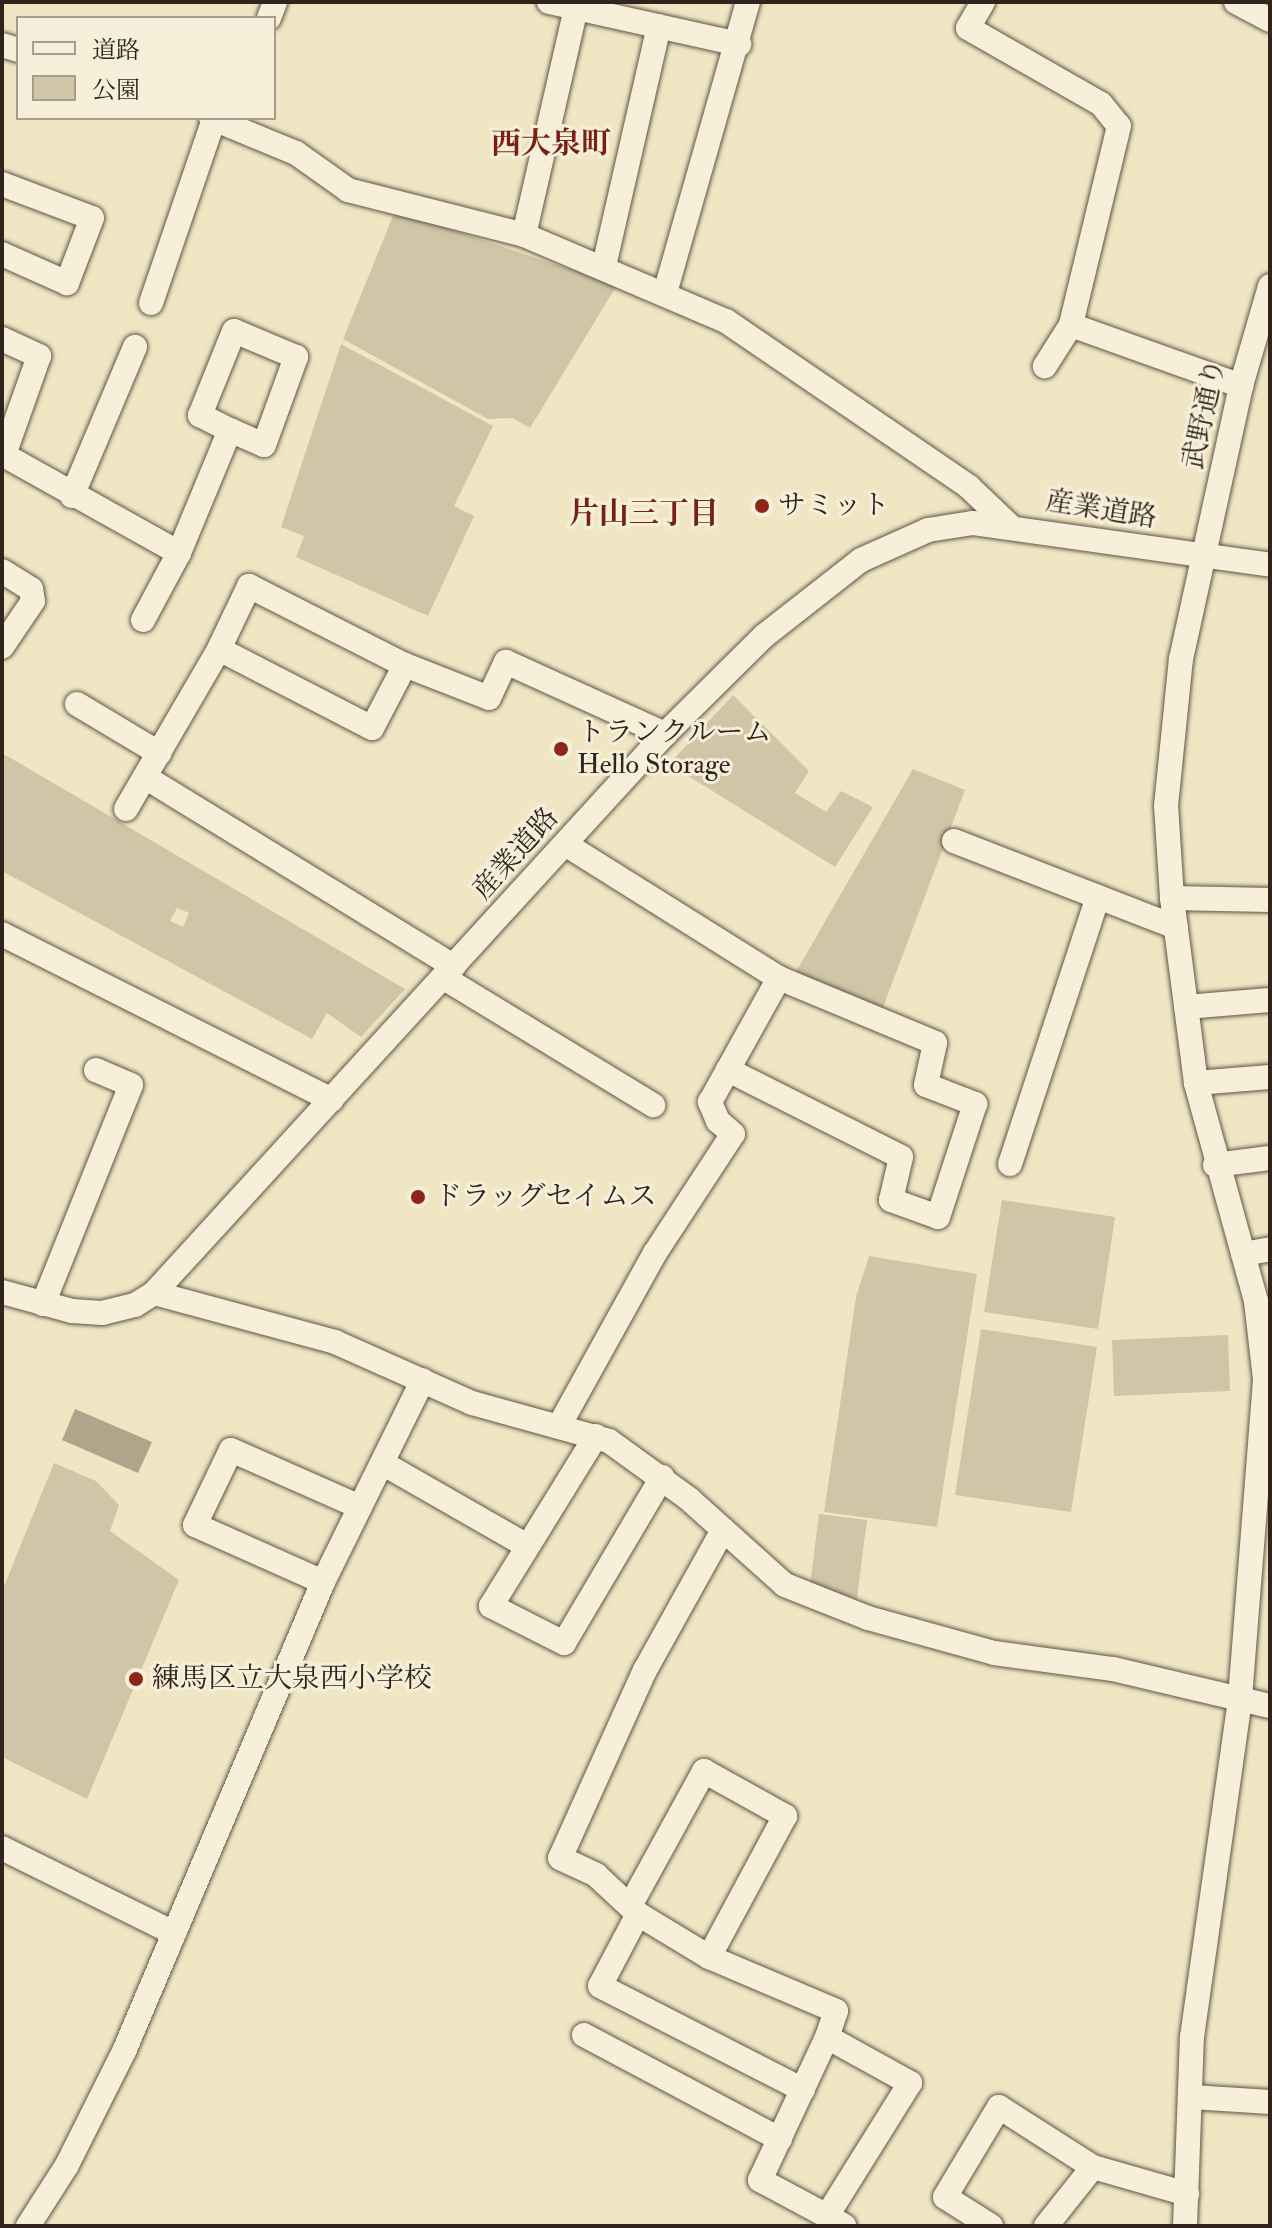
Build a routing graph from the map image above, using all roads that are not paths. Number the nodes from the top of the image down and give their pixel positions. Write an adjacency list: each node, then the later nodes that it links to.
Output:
1 (549, 2): 5 (street)
2 (748, 2): 8 (street)
3 (983, 2): 17 (street)
4 (1236, 2): 6 (street)
5 (576, 8): 7 (street); 11 (street)
6 (1270, 20)
7 (659, 26): 8 (street); 13 (street)
8 (739, 44): 15 (street)
9 (220, 120): 11 (street); 16 (street)
10 (2, 184): 12 (street)
11 (524, 235): 13 (street)
12 (2, 254)
13 (604, 266): 15 (street)
14 (1270, 286): 18 (street, 武野通り)
15 (665, 293): 26 (street)
16 (151, 303)
17 (1071, 325): 21 (street); 22 (street)
18 (1263, 332): 22 (street, 武野通り)
19 (2, 339): 24 (street)
20 (135, 347): 25 (street)
21 (1045, 366)
22 (1241, 386): 28 (street, 武野通り)
23 (230, 430): 23 (street); 27 (street)
24 (3, 454): 25 (street)
25 (72, 496): 27 (street)
26 (1011, 527): 28 (street, 産業道路); 36 (street, 産業道路)
27 (179, 553): 31 (street)
28 (1207, 556): 29 (street, 産業道路); 43 (street, 武野通り)
29 (1270, 565)
30 (2, 571): 32 (street)
31 (143, 620)
32 (2, 647)
33 (219, 649): 34 (street); 34 (street); 37 (street)
34 (405, 665): 36 (street)
35 (77, 704): 37 (street)
36 (665, 734): 41 (street, 産業道路)
37 (159, 753): 38 (street)
38 (145, 777): 39 (street); 47 (street)
39 (126, 809)
40 (954, 841): 42 (street)
41 (565, 844): 47 (street, 産業道路); 48 (street)
42 (1098, 897): 45 (street); 58 (street)
43 (1172, 898): 44 (street); 45 (street, 武野通り)
44 (1270, 900)
45 (1176, 927): 50 (street, 武野通り)
46 (2, 934): 55 (street)
47 (449, 972): 55 (street, 産業道路); 56 (street)
48 (779, 978): 52 (street); 52 (street)
49 (1270, 1000): 50 (street)
50 (1186, 1007): 54 (street, 武野通り)
51 (96, 1070): 64 (street)
52 (728, 1070): 66 (street)
53 (1270, 1077): 54 (street)
54 (1196, 1083): 59 (street, 武野通り)
55 (332, 1100): 63 (street, 産業道路)
56 (653, 1105)
57 (1270, 1158): 59 (street)
58 (1010, 1164)
59 (1215, 1165): 61 (street, 武野通り)
60 (1270, 1249): 61 (street)
61 (1243, 1254): 74 (street, 武野通り)
62 (2, 1292): 64 (street, 産業道路)
63 (154, 1293): 64 (street, 産業道路); 65 (street)
64 (43, 1304)
65 (423, 1380): 66 (street); 68 (street)
66 (559, 1426): 67 (street)
67 (596, 1436): 69 (street); 72 (street)
68 (384, 1464): 70 (street); 72 (street)
69 (662, 1477): 71 (street); 72 (street)
70 (360, 1507): 73 (street); 73 (street)
71 (723, 1530): 74 (street); 77 (street)
72 (527, 1546)
73 (323, 1582): 78 (street)
74 (1240, 1698): 75 (street); 83 (street, 武野通り)
75 (1270, 1706)
76 (2, 1848): 78 (street)
77 (634, 1909): 79 (street); 79 (street); 82 (street)
78 (174, 1933): 89 (street)
79 (709, 1957): 81 (street)
80 (584, 2035): 85 (street)
81 (827, 2037): 82 (street); 88 (street)
82 (803, 2090): 85 (street)
83 (1192, 2097): 84 (street); 87 (street, 武野通り)
84 (1270, 2102)
85 (780, 2139): 88 (street)
86 (1093, 2167): 87 (street); 90 (street); 91 (street)
87 (1187, 2194): 92 (street, 武野通り)
88 (839, 2223)
89 (28, 2226)
90 (991, 2226)
91 (1046, 2226)
92 (1185, 2226)

